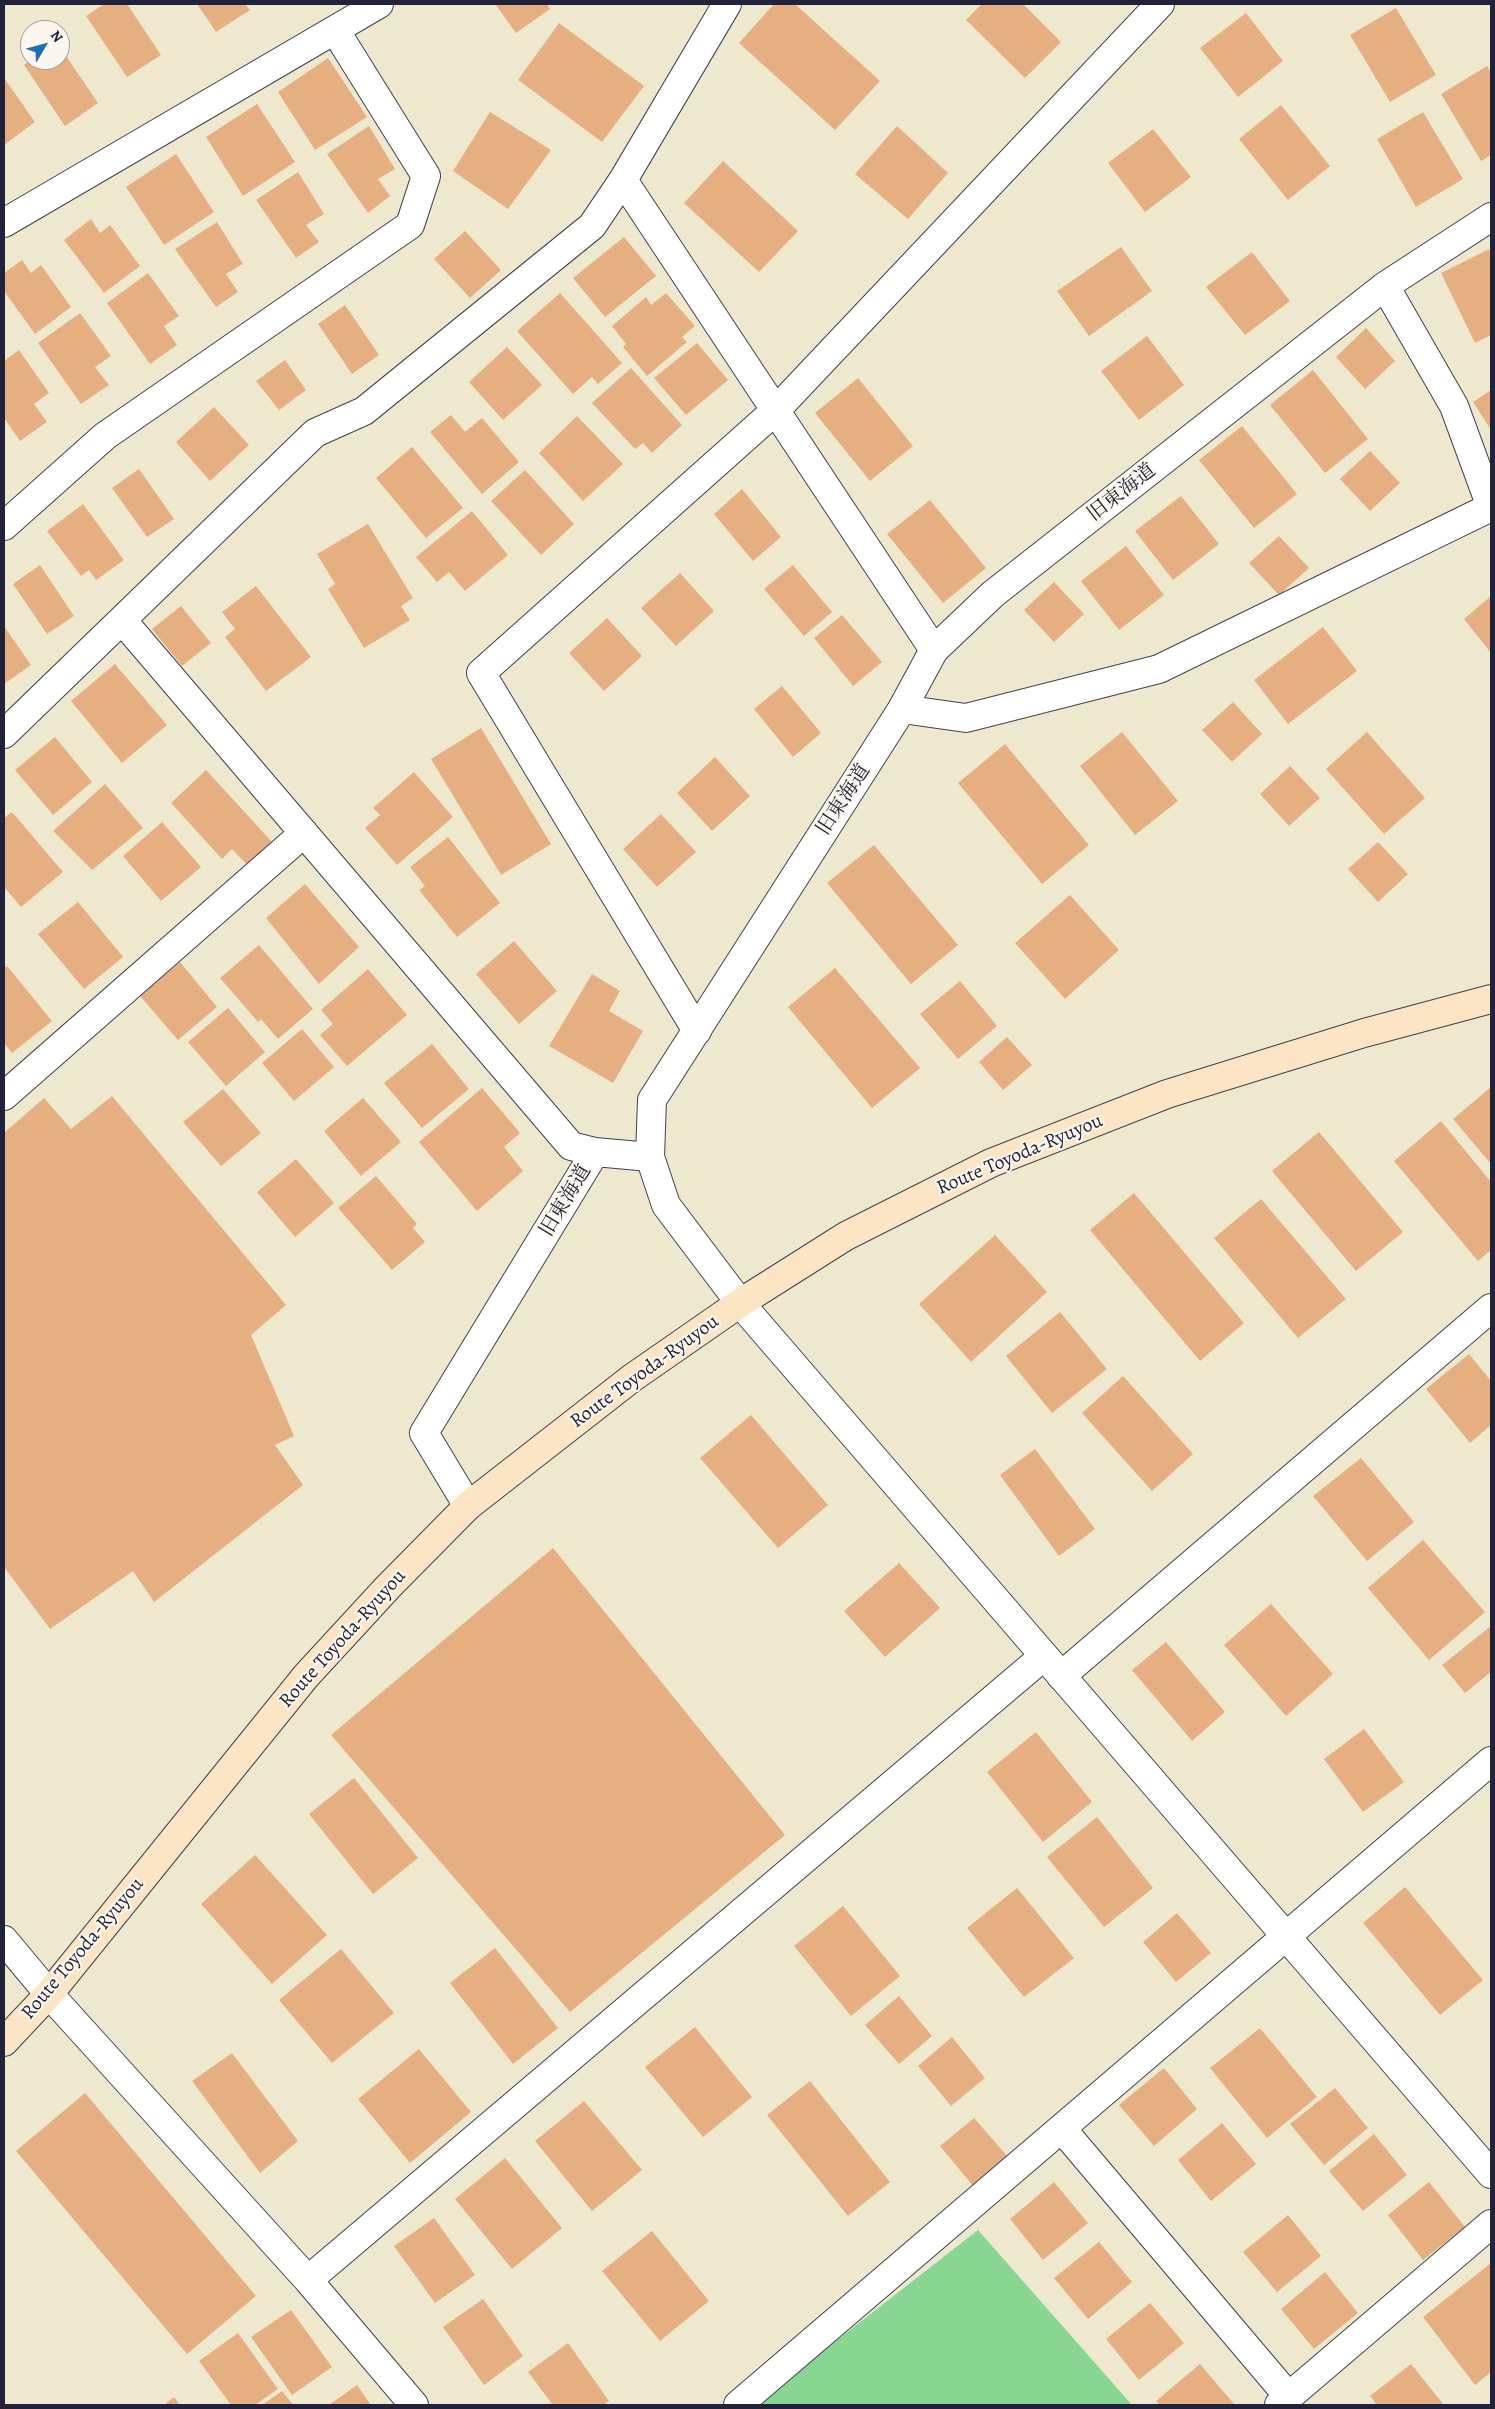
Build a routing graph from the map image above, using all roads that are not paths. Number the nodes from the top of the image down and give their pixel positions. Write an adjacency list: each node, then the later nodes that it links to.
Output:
1 (379, 4): 4 (street)
2 (727, 4): 5 (street)
3 (1160, 4): 9 (street)
4 (334, 30): 7 (street); 11 (street)
5 (623, 180): 9 (street); 12 (street)
6 (1491, 217): 8 (street, 旧東海道)
7 (4, 223)
8 (1385, 286): 10 (street); 13 (street, 旧東海道)
9 (776, 410): 13 (street); 18 (street)
10 (1491, 507): 14 (street)
11 (4, 526)
12 (122, 620): 15 (street); 16 (street)
13 (934, 650): 14 (street, 旧東海道)
14 (902, 709): 18 (street, 旧東海道)
15 (4, 734)
16 (304, 833): 19 (street); 20 (street)
17 (1491, 999): 22 (main road, Route Toyoda-Ryuyou)
18 (696, 1031): 21 (street, 旧東海道)
19 (4, 1096)
20 (596, 1152): 21 (street, 旧東海道); 24 (street, 旧東海道)
21 (650, 1157): 22 (street)
22 (740, 1303): 24 (main road, Route Toyoda-Ryuyou); 25 (street)
23 (1491, 1308): 25 (street)
24 (468, 1506): 29 (main road, Route Toyoda-Ryuyou)
25 (1052, 1666): 27 (street); 34 (street)
26 (1491, 1761): 27 (street)
27 (1287, 1937): 31 (street); 32 (street)
28 (4, 1940): 29 (street)
29 (49, 1994): 30 (main road, Route Toyoda-Ryuyou); 34 (street)
30 (4, 2042)
31 (1062, 2129): 35 (street); 37 (street)
32 (1491, 2174)
33 (1491, 2224): 35 (street)
34 (308, 2280): 36 (street)
35 (1284, 2401)
36 (414, 2405)
37 (738, 2405)

